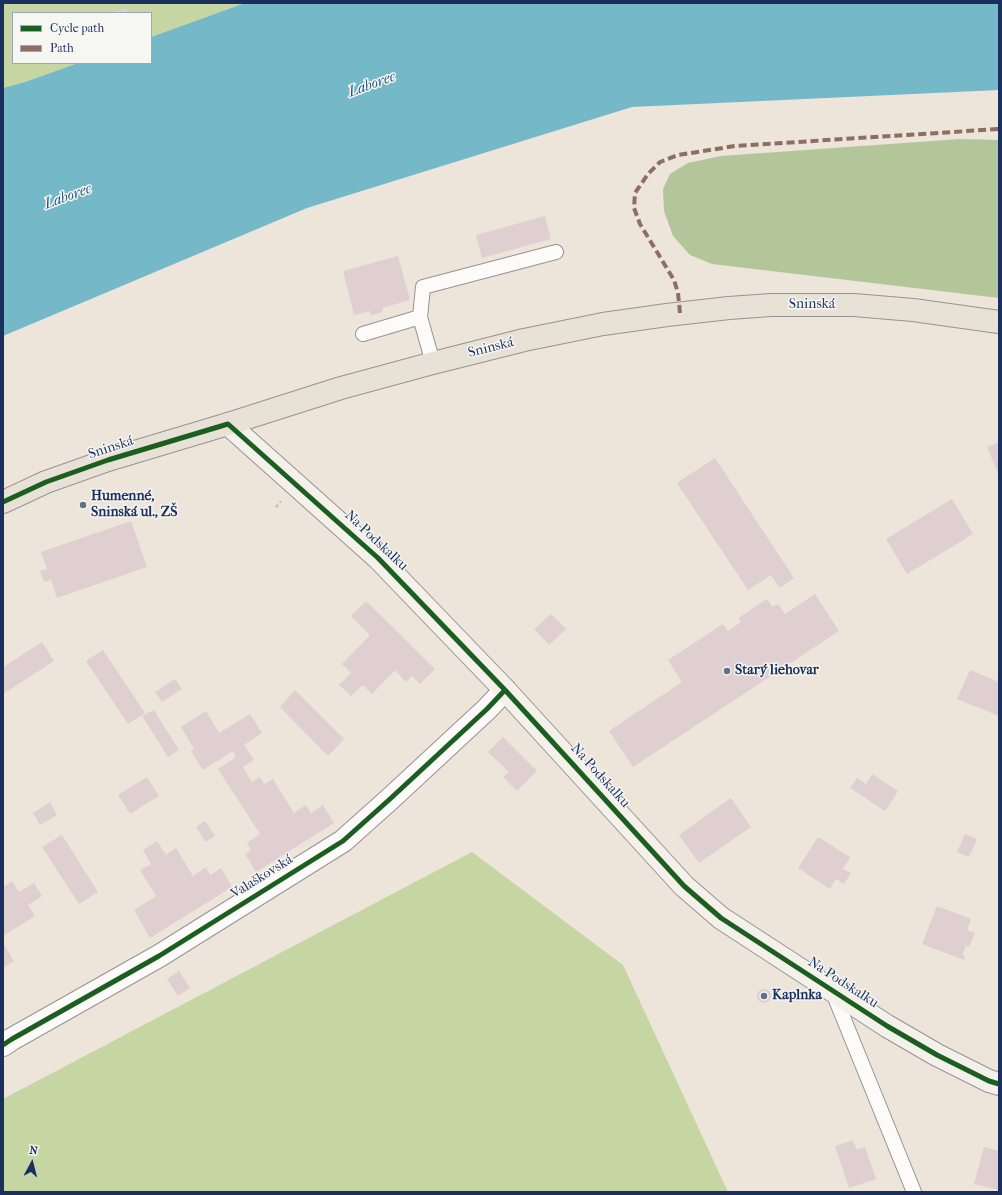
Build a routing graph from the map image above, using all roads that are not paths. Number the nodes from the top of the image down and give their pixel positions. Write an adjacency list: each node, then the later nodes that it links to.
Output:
1 (556, 252): 2 (lane)
2 (420, 317): 4 (lane); 5 (lane)
3 (999, 322): 5 (main road, Sninská)
4 (363, 334)
5 (433, 363): 6 (main road, Sninská)
6 (228, 424): 7 (main road, Sninská); 8 (street, Na Podskalku)
7 (3, 502)
8 (505, 690): 9 (street, Na Podskalku); 10 (street, Valaškovská)
9 (832, 990): 11 (street, Na Podskalku); 12 (lane, Na Podskalku)
10 (6, 1036)
11 (999, 1084)
12 (914, 1192)

